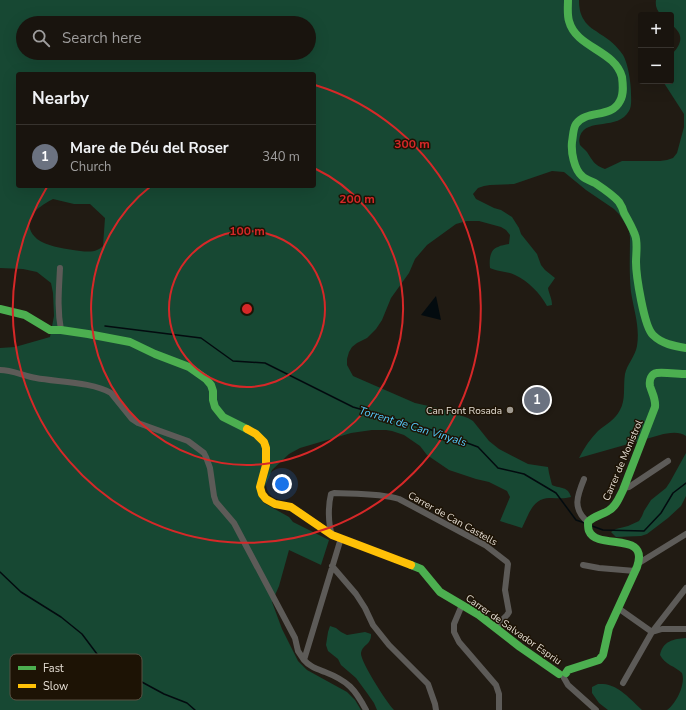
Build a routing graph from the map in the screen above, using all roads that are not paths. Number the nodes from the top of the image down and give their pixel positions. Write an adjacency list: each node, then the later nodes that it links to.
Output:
1 (568, 0): 5 (street)
2 (60, 268): 4 (street)
3 (0, 310): 4 (street, Carrer de Salvador Espriu)
4 (61, 330): 13 (street, Carrer de Salvador Espriu)
5 (686, 348)
6 (0, 370): 24 (street)
7 (686, 374): 10 (street, Carrer de Monistrol)
8 (668, 461): 10 (street)
9 (584, 479): 11 (street)
10 (623, 488): 11 (street, Carrer de Monistrol)
11 (588, 522): 17 (street)
12 (686, 534): 17 (street)
13 (332, 535): 14 (street, Carrer de Salvador Espriu); 21 (street, Carrer de Can Castells)
14 (341, 538): 16 (street); 19 (street, Carrer de Salvador Espriu)
15 (583, 565): 17 (street)
16 (332, 566): 24 (street); 28 (street)
17 (637, 567): 20 (street)
18 (686, 588): 23 (street)
19 (462, 605): 21 (street, Carrer de Salvador Espriu); 29 (street)
20 (618, 608): 23 (street); 25 (street)
21 (497, 629): 25 (street, Carrer de Salvador Espriu)
22 (686, 629): 23 (street)
23 (652, 632): 26 (street)
24 (304, 660): 27 (street)
25 (563, 675): 30 (street)
26 (623, 682)
27 (366, 710)
28 (436, 710)
29 (499, 710)
30 (596, 710)

